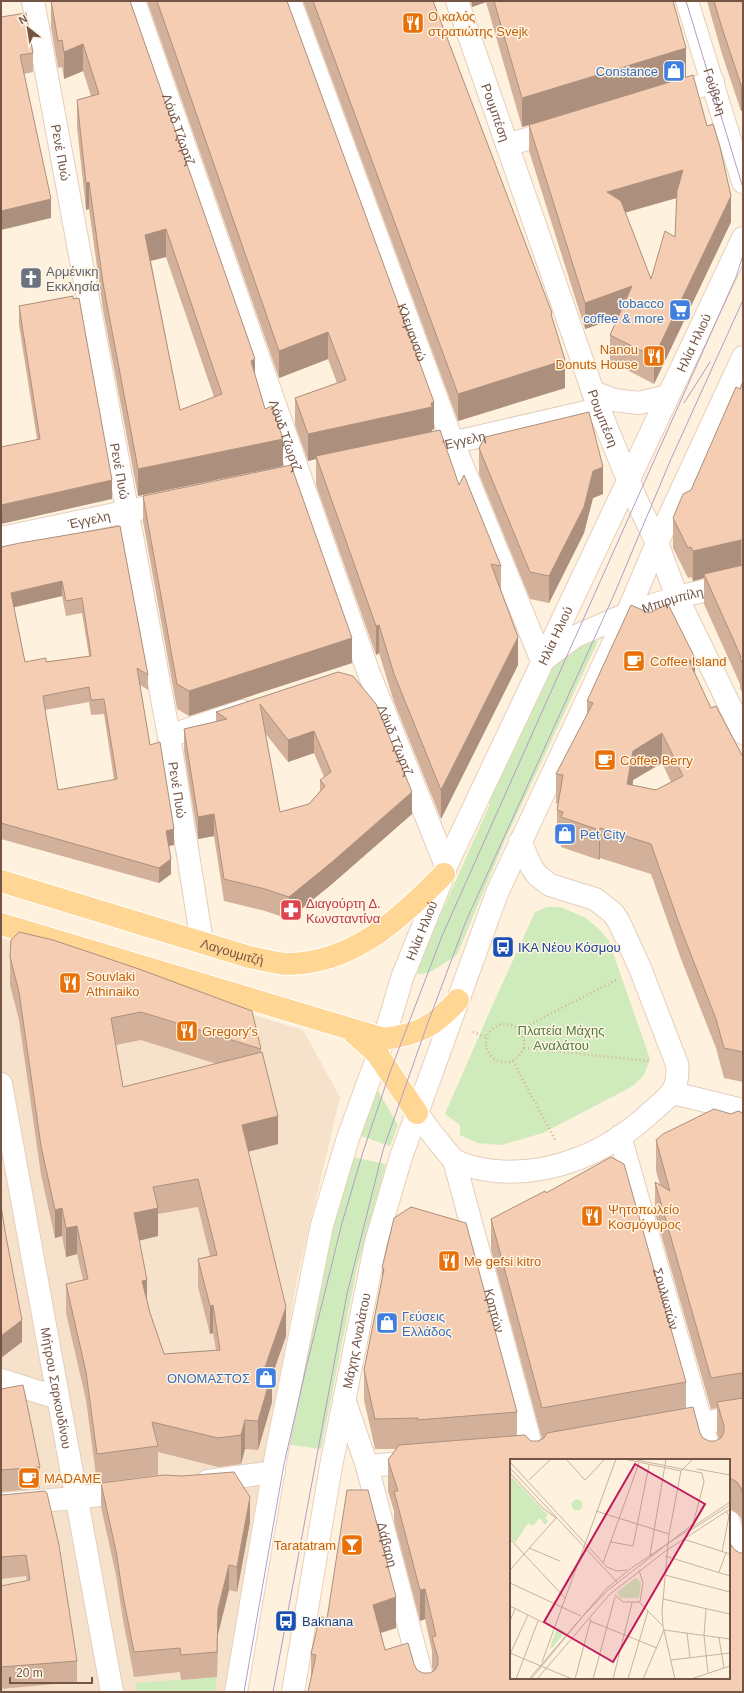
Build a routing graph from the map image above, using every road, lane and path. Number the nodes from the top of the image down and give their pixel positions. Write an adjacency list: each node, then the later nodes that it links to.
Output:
1 (33, 1): 22 (street, Ρενέ Πυώ)
2 (134, 1): 18 (street, Λόυδ Τζωρτζ)
3 (290, 1): 16 (street, Κλεμανσώ)
4 (457, 1): 9 (street, Ρουμπέση)
5 (687, 1): 6 (street, Γούβελη)
6 (713, 82): 7 (street); 10 (street, Γούβελη)
7 (652, 101)
8 (576, 124): 9 (street)
9 (507, 145): 15 (street, Ρουμπέση)
10 (743, 182)
11 (743, 238): 14 (street, Ηλία Ηλιού)
12 (743, 357): 13 (street)
13 (736, 386): 24 (street)
14 (668, 396): 15 (street); 20 (street, Ηλία Ηλιού)
15 (596, 401): 16 (street, Έγγελη); 20 (street, Ρουμπέση)
16 (453, 443): 17 (street, Έγγελη); 28 (street, Κλεμανσώ)
17 (415, 451)
18 (308, 474): 19 (street); 29 (street, Λόυδ Τζωρτζ)
19 (278, 480)
20 (628, 480): 24 (street, Ρουμπέση); 28 (street, Ηλία Ηλιού)
21 (194, 498): 22 (street, Έγγελη)
22 (126, 512): 23 (street, Έγγελη); 33 (street, Ρενέ Πυώ)
23 (1, 538)
24 (656, 543): 26 (street, Ρουμπέση); 27 (street)
25 (743, 582): 26 (street, Μπιρμπίλη)
26 (677, 598): 27 (street, Μπιρμπίλη); 32 (street, Ρουμπέση)
27 (627, 614): 28 (street, Μπιρμπίλη); 34 (street)
28 (542, 661): 35 (street, Ηλία Ηλιού)
29 (368, 671): 30 (street); 35 (street, Λόυδ Τζωρτζ)
30 (346, 678)
31 (265, 704): 33 (street)
32 (743, 734)
33 (169, 736): 38 (street, Ρενέ Πυώ)
34 (520, 841): 39 (street); 40 (street)
35 (445, 870): 38 (main road, Λαγουμιτζή); 42 (street, Ηλία Ηλιού)
36 (1, 880): 38 (main road, Λαγουμιτζή)
37 (1, 924): 42 (main road)
38 (202, 942)
39 (640, 968): 41 (path); 45 (street)
40 (458, 1000): 42 (main road); 49 (street, Μάχης Αναλάτου)
41 (520, 1030): 43 (path); 44 (path)
42 (381, 1047): 49 (main road); 65 (street)
43 (524, 1048): 44 (path); 45 (path)
44 (513, 1061): 52 (path)
45 (676, 1064): 47 (street)
46 (1, 1084): 54 (street, Μήτρου Σαρκουδίνου)
47 (672, 1093): 48 (street); 50 (street)
48 (743, 1110)
49 (417, 1113): 51 (street); 55 (street, Μάχης Αναλάτου)
50 (620, 1136): 52 (street); 57 (street, Σουλιωτών)
51 (454, 1160): 52 (street); 61 (street, Κρητών)
52 (567, 1163)
53 (1, 1380): 54 (street)
54 (58, 1398): 68 (street, Μήτρου Σαρκουδίνου)
55 (344, 1399): 64 (street, Δάβαρη); 74 (street, Μάχης Αναλάτου)
56 (743, 1416): 57 (street)
57 (701, 1422): 58 (street); 62 (street, Σουλιωτών)
58 (648, 1432)
59 (556, 1449): 61 (street)
60 (510, 1455): 61 (street)
61 (534, 1457)
62 (712, 1459)
63 (438, 1461): 64 (street)
64 (367, 1466): 75 (street, Δάβαρη)
65 (274, 1472): 66 (street); 73 (street)
66 (187, 1483)
67 (148, 1489): 68 (street)
68 (76, 1498): 69 (street); 72 (street, Μήτρου Σαρκουδίνου)
69 (1, 1504)
70 (730, 1526): 71 (street)
71 (743, 1572)
72 (112, 1692)
73 (236, 1692)
74 (293, 1692)
75 (426, 1692)

